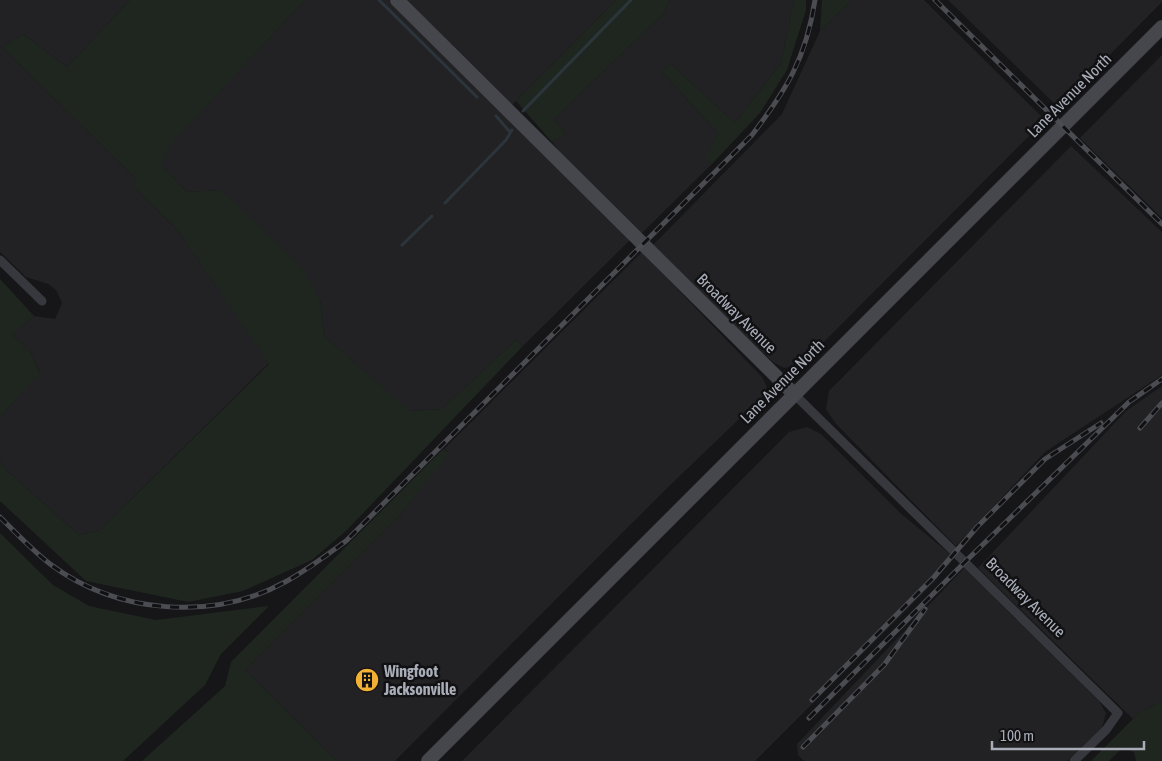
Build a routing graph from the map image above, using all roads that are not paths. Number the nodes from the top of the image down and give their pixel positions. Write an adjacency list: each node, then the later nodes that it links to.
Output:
1 (397, 0): 5 (main road, Broadway Avenue)
2 (1162, 27): 5 (main road, Lane Avenue North)
3 (0, 260): 4 (street)
4 (42, 301)
5 (794, 394): 6 (main road, Lane Avenue North); 7 (street, Broadway Avenue)
6 (428, 761)
7 (1074, 761)

